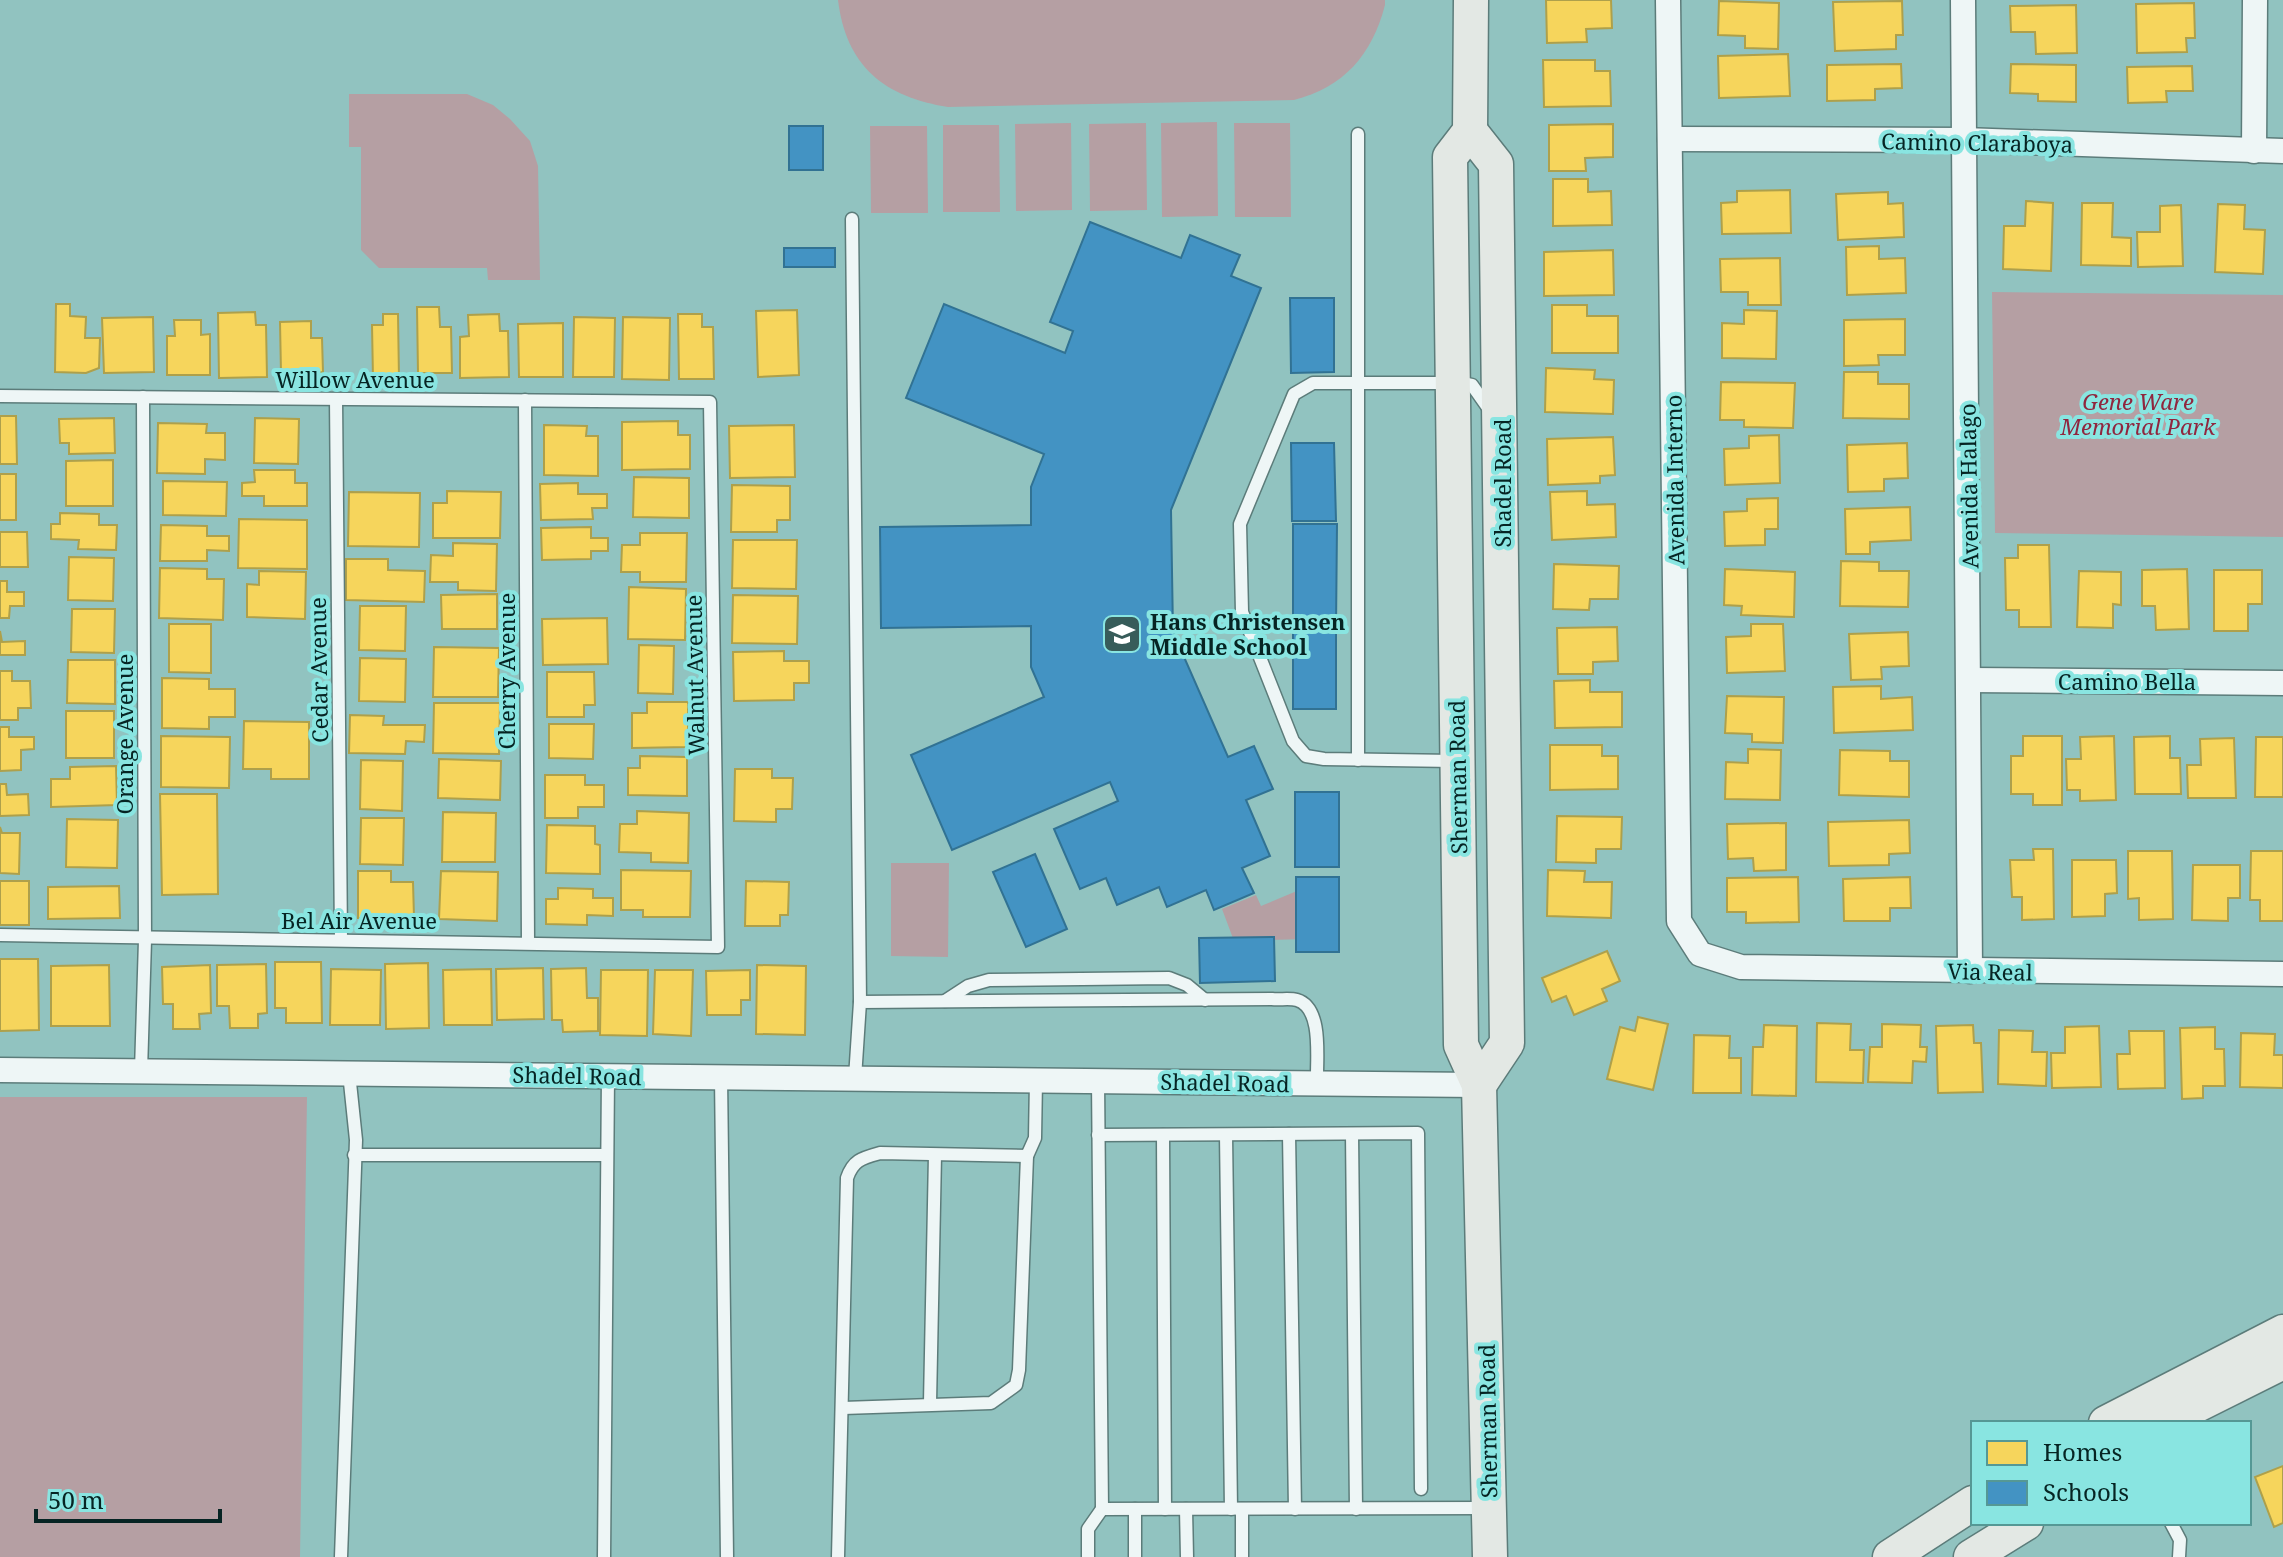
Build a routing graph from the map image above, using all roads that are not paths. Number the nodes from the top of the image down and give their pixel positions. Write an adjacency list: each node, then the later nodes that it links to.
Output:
1 (1471, 0): 5 (street)
2 (1668, 0): 7 (street, Avenida Interno)
3 (1963, 0): 8 (street, Avenida Halago)
4 (2255, 0): 9 (street)
5 (1470, 131): 13 (street, Sherman Road); 19 (street, Shadel Road)
6 (1358, 134): 12 (lane)
7 (1670, 139): 8 (street, Camino Claraboya); 29 (street, Avenida Interno)
8 (1964, 140): 9 (street, Camino Claraboya); 20 (street, Avenida Halago)
9 (2254, 151): 10 (street, Camino Claraboya)
10 (2283, 151)
11 (852, 219): 34 (lane)
12 (1356, 383): 13 (lane); 22 (lane); 22 (lane)
13 (1452, 383): 19 (lane); 23 (street, Sherman Road)
14 (0, 396): 15 (lane, Willow Avenue)
15 (143, 397): 16 (lane, Willow Avenue); 25 (lane, Orange Avenue)
16 (336, 399): 17 (lane, Willow Avenue); 26 (lane, Cedar Avenue)
17 (525, 400): 18 (lane, Willow Avenue); 27 (lane, Cherry Avenue)
18 (710, 402): 28 (lane, Walnut Avenue)
19 (1502, 428): 44 (street, Shadel Road)
20 (1970, 680): 21 (street, Camino Bella); 30 (street, Avenida Halago)
21 (2283, 683)
22 (1358, 760): 23 (lane)
23 (1456, 761): 44 (street, Sherman Road)
24 (0, 935): 25 (lane, Bel Air Avenue)
25 (145, 940): 26 (lane, Bel Air Avenue); 36 (lane, Orange Avenue)
26 (341, 940): 27 (lane, Bel Air Avenue)
27 (528, 941): 28 (lane, Bel Air Avenue)
28 (718, 947)
29 (1700, 954): 30 (street, Via Real)
30 (1970, 971): 31 (street, Via Real)
31 (2283, 974)
32 (1205, 1000): 33 (lane); 33 (lane); 43 (lane)
33 (945, 1001): 34 (lane)
34 (860, 1002): 40 (lane)
35 (0, 1070): 36 (street, Shadel Road)
36 (141, 1071): 37 (street, Shadel Road)
37 (349, 1073): 38 (street, Shadel Road); 50 (lane)
38 (608, 1075): 39 (street, Shadel Road); 51 (lane)
39 (721, 1077): 40 (street, Shadel Road); 76 (lane)
40 (855, 1078): 41 (street, Shadel Road)
41 (1036, 1080): 42 (street, Shadel Road); 53 (lane)
42 (1098, 1081): 43 (street, Shadel Road); 47 (lane)
43 (1317, 1083): 44 (street, Shadel Road)
44 (1479, 1085): 64 (street, Sherman Road)
45 (1289, 1134): 46 (lane); 49 (lane); 70 (lane)
46 (1352, 1134): 62 (lane); 71 (lane)
47 (1098, 1135): 48 (lane); 65 (lane)
48 (1163, 1135): 49 (lane); 67 (lane)
49 (1226, 1135): 69 (lane)
50 (354, 1155): 51 (lane); 74 (lane)
51 (606, 1155): 75 (lane)
52 (935, 1155): 53 (lane); 57 (lane); 58 (lane)
53 (1027, 1156): 57 (lane)
54 (2283, 1332): 59 (street)
55 (2283, 1362): 60 (street)
56 (2283, 1383): 61 (street)
57 (930, 1403): 58 (lane)
58 (843, 1408): 77 (lane)
59 (2110, 1421)
60 (2165, 1421)
61 (2209, 1421)
62 (1421, 1489)
63 (1971, 1504): 83 (street)
64 (1489, 1508): 71 (lane); 82 (street, Sherman Road)
65 (1102, 1509): 66 (lane); 78 (lane)
66 (1135, 1509): 67 (lane); 79 (lane)
67 (1165, 1509): 68 (lane)
68 (1186, 1509): 69 (lane); 80 (lane)
69 (1236, 1509): 70 (lane); 81 (lane)
70 (1295, 1509): 71 (lane)
71 (1356, 1509)
72 (2023, 1525): 84 (street)
73 (2172, 1525): 85 (lane)
74 (341, 1557)
75 (604, 1557)
76 (727, 1557)
77 (838, 1557)
78 (1088, 1557)
79 (1135, 1557)
80 (1187, 1557)
81 (1242, 1557)
82 (1490, 1557)
83 (1890, 1557)
84 (1971, 1557)
85 (2179, 1557)

